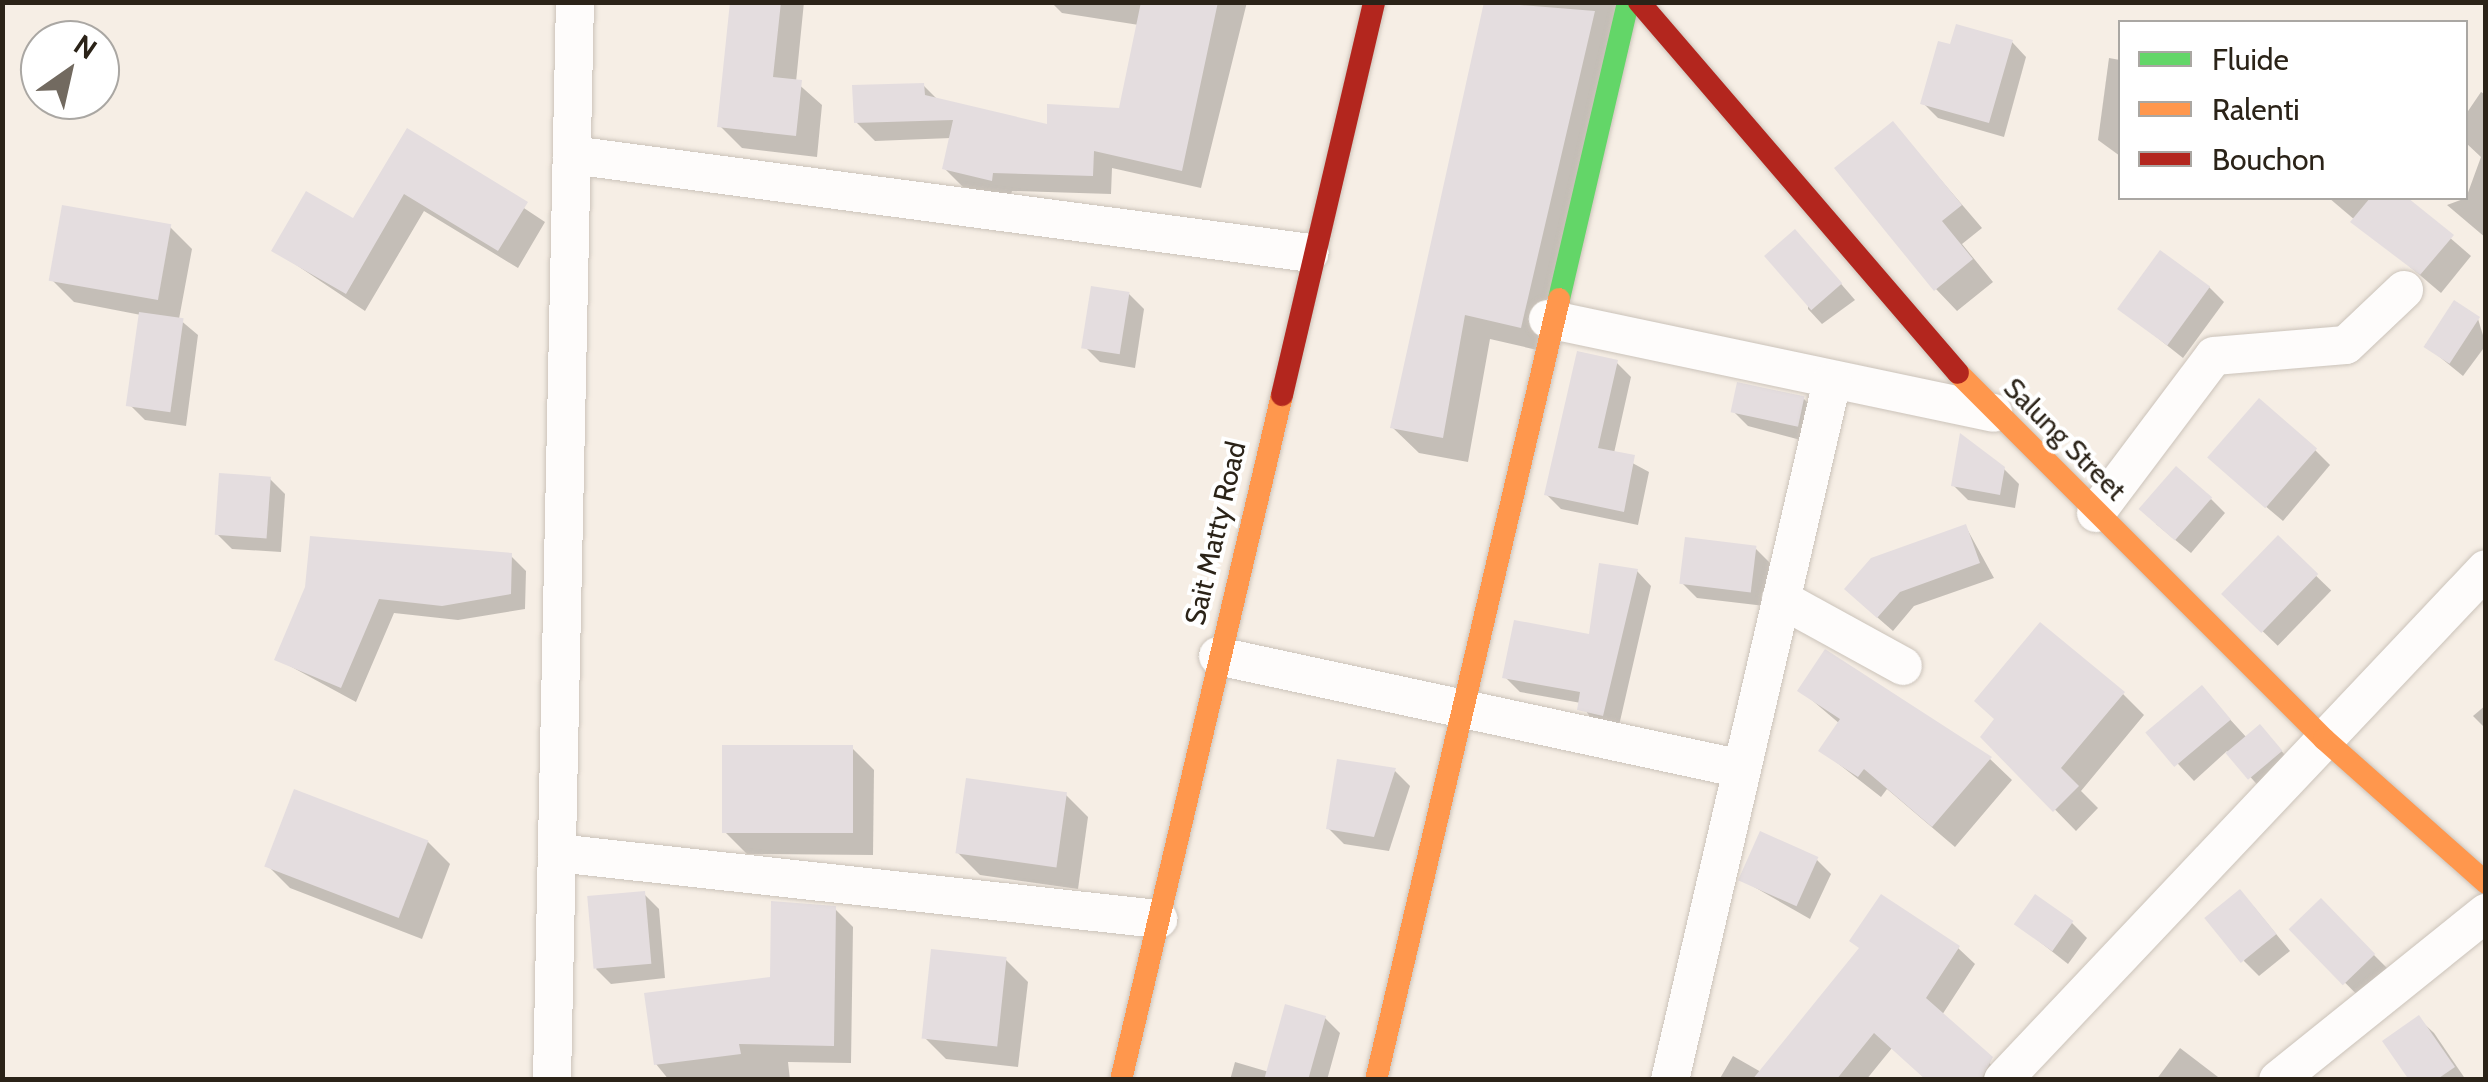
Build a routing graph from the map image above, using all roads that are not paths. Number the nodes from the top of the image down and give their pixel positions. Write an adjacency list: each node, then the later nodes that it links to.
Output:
1 (575, 2): 5 (street)
2 (1374, 2): 6 (street, Sait Matty Road)
3 (1628, 2): 8 (street)
4 (1639, 2): 10 (street, Salung Street)
5 (572, 155): 6 (street); 19 (street)
6 (1310, 253): 14 (street, Sait Matty Road)
7 (2404, 290): 11 (street)
8 (1548, 319): 9 (street); 16 (street)
9 (1832, 381): 10 (street); 13 (street)
10 (1993, 413): 11 (street, Salung Street)
11 (2096, 513): 17 (street, Salung Street)
12 (2486, 569): 17 (street)
13 (1782, 599): 15 (street); 18 (street)
14 (1218, 656): 16 (street); 22 (street, Sait Matty Road)
15 (1903, 666)
16 (1466, 712): 18 (street); 25 (street)
17 (2324, 739): 20 (street, Salung Street); 27 (street)
18 (1742, 769): 26 (street)
19 (557, 853): 22 (street); 23 (street)
20 (2486, 883)
21 (2486, 913): 28 (street)
22 (1158, 919): 24 (street, Sait Matty Road)
23 (552, 1080)
24 (1121, 1080)
25 (1376, 1080)
26 (1670, 1080)
27 (2003, 1080)
28 (2278, 1080)

